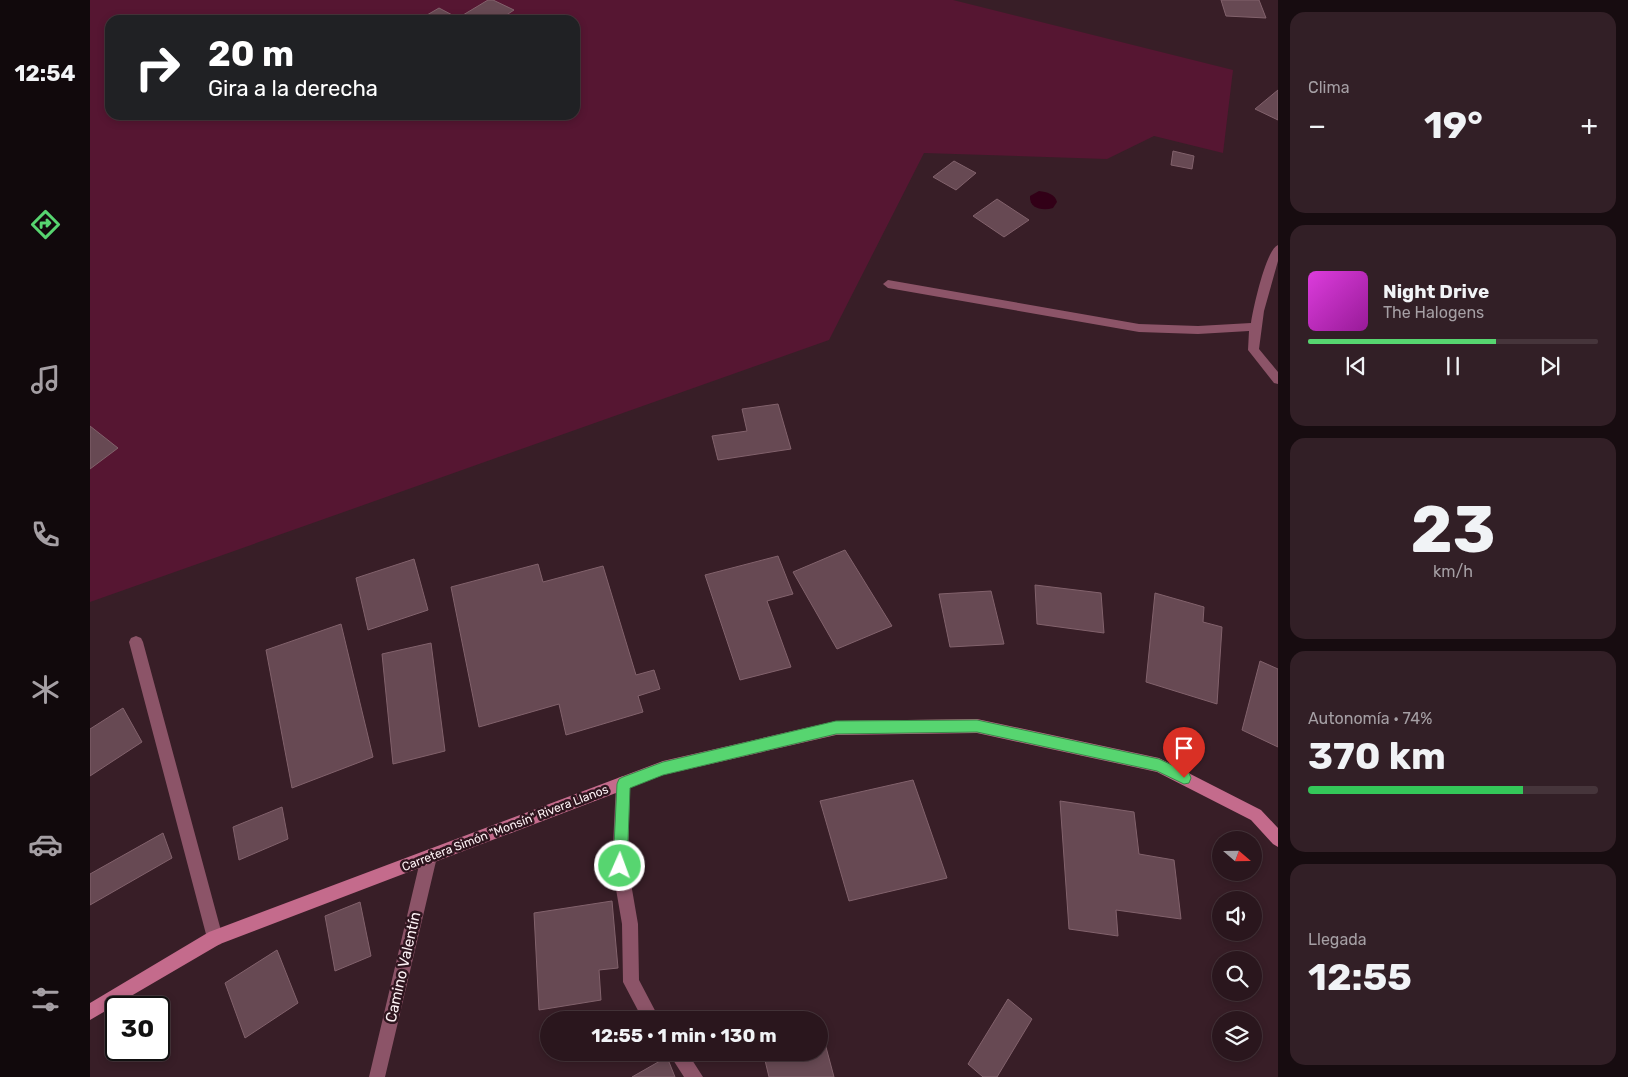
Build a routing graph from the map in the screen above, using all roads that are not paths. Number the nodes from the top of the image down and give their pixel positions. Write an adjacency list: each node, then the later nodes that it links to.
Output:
1 (1278, 248): 3 (street)
2 (888, 284): 3 (street)
3 (1254, 327): 4 (street)
4 (1278, 380)
5 (136, 642): 9 (street)
6 (623, 784): 7 (street, Carretera Simón "Monsín" Rivera Llanos); 8 (street, Carretera Simón "Monsín" Rivera Llanos); 10 (street)
7 (1278, 839)
8 (429, 857): 9 (street, Carretera Simón "Monsín" Rivera Llanos); 13 (street, Camino Valentín)
9 (215, 938): 11 (street, Carretera Simón "Monsín" Rivera Llanos)
10 (647, 1011)
11 (90, 1012)
12 (683, 1061): 14 (street)
13 (378, 1077)
14 (696, 1077)

